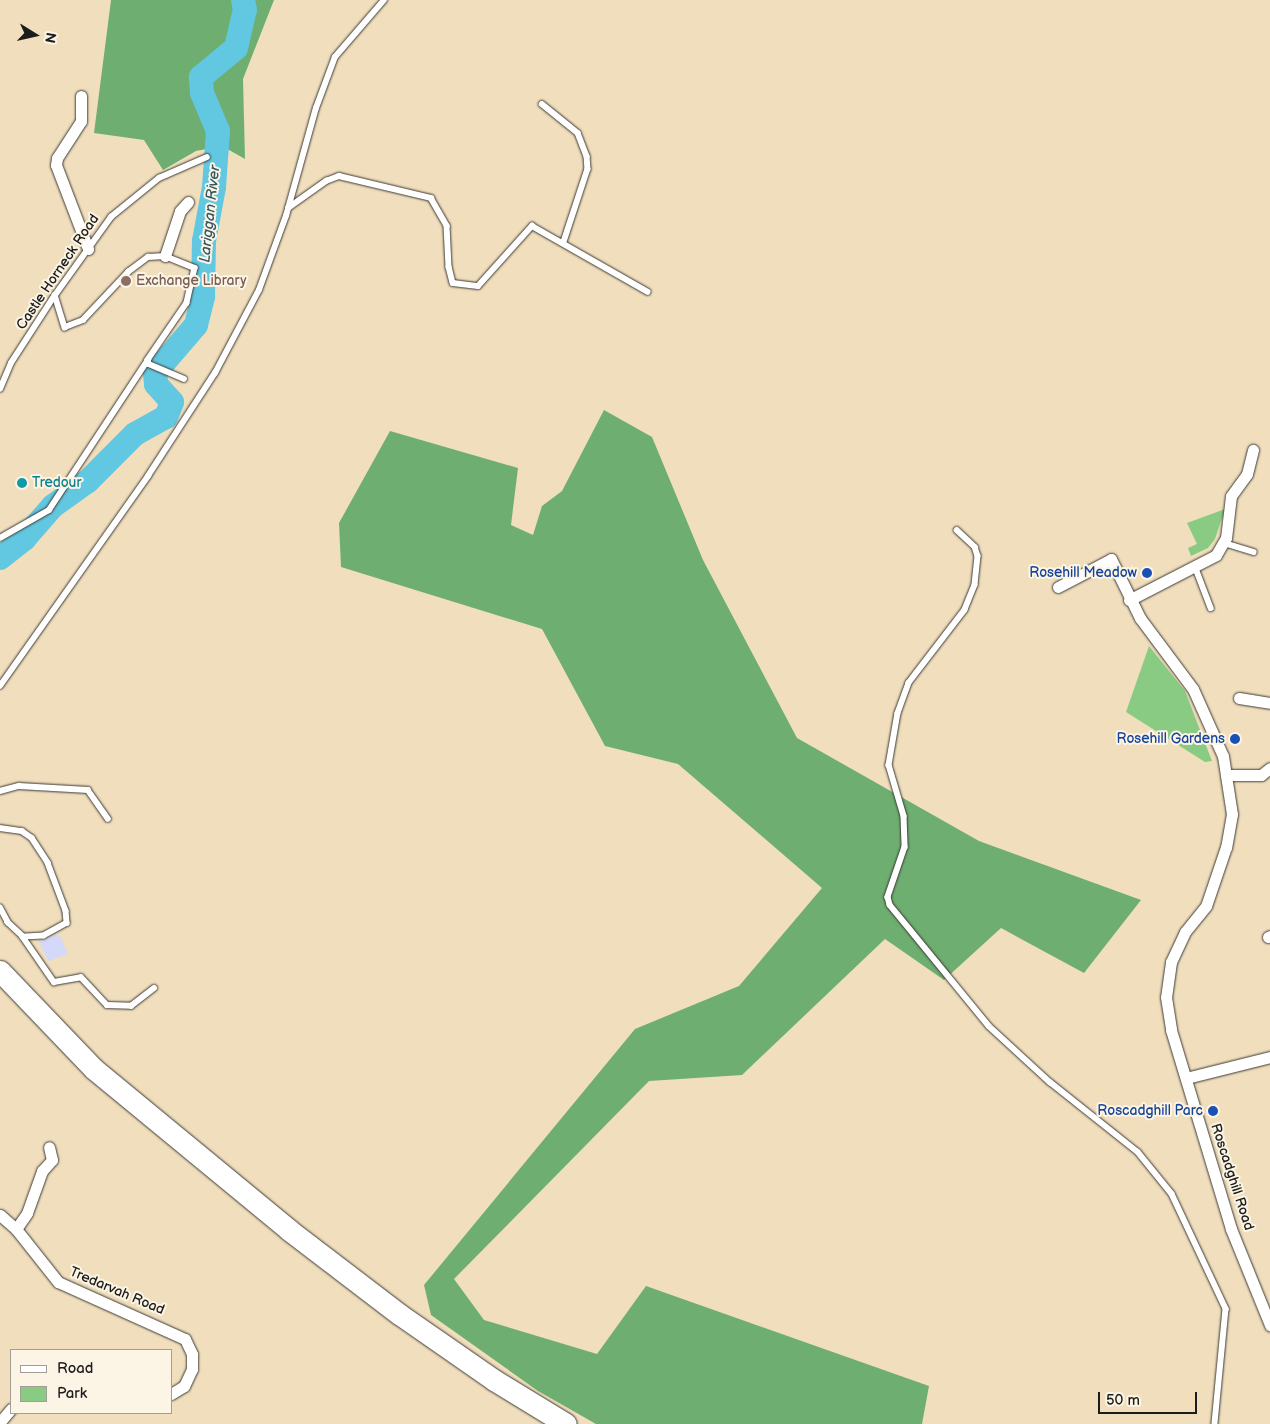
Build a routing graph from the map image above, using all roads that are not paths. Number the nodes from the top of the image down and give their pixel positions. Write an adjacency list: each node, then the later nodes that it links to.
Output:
1 (384, 0): 6 (lane)
2 (81, 96): 8 (street)
3 (542, 104): 7 (lane)
4 (207, 157): 8 (lane, Castle Horneck Road)
5 (188, 202): 9 (street)
6 (288, 208): 7 (lane); 24 (lane)
7 (564, 242): 10 (lane)
8 (88, 249): 11 (lane, Castle Horneck Road)
9 (165, 256): 11 (lane); 12 (lane)
10 (648, 292)
11 (55, 295): 14 (lane, Castle Horneck Road)
12 (149, 362): 13 (lane); 17 (lane)
13 (184, 379)
14 (0, 389)
15 (1253, 450): 18 (street)
16 (957, 530): 47 (lane)
17 (0, 538)
18 (1224, 543): 19 (lane); 20 (street)
19 (1254, 552)
20 (1195, 566): 22 (street); 23 (lane)
21 (1058, 587): 22 (street, Roscadghill Road)
22 (1129, 600): 28 (street, Roscadghill Road)
23 (1211, 608)
24 (0, 686)
25 (1239, 698): 26 (street)
26 (1270, 703)
27 (1270, 768): 28 (street)
28 (1226, 775): 37 (street, Roscadghill Road)
29 (0, 791): 30 (lane)
30 (108, 819)
31 (0, 828): 33 (lane)
32 (0, 908): 33 (lane)
33 (23, 938): 35 (lane)
34 (0, 971): 46 (highway)
35 (154, 988)
36 (1270, 1057): 37 (street)
37 (1186, 1078): 41 (street, Roscadghill Road)
38 (49, 1147): 40 (street)
39 (0, 1215): 40 (street, Tredarvah Road)
40 (16, 1229): 43 (street, Tredarvah Road)
41 (1267, 1310): 42 (street, Roscadghill Road)
42 (1270, 1324)
43 (172, 1393)
44 (10, 1410): 45 (street)
45 (0, 1422)
46 (566, 1424)
47 (1215, 1424)

